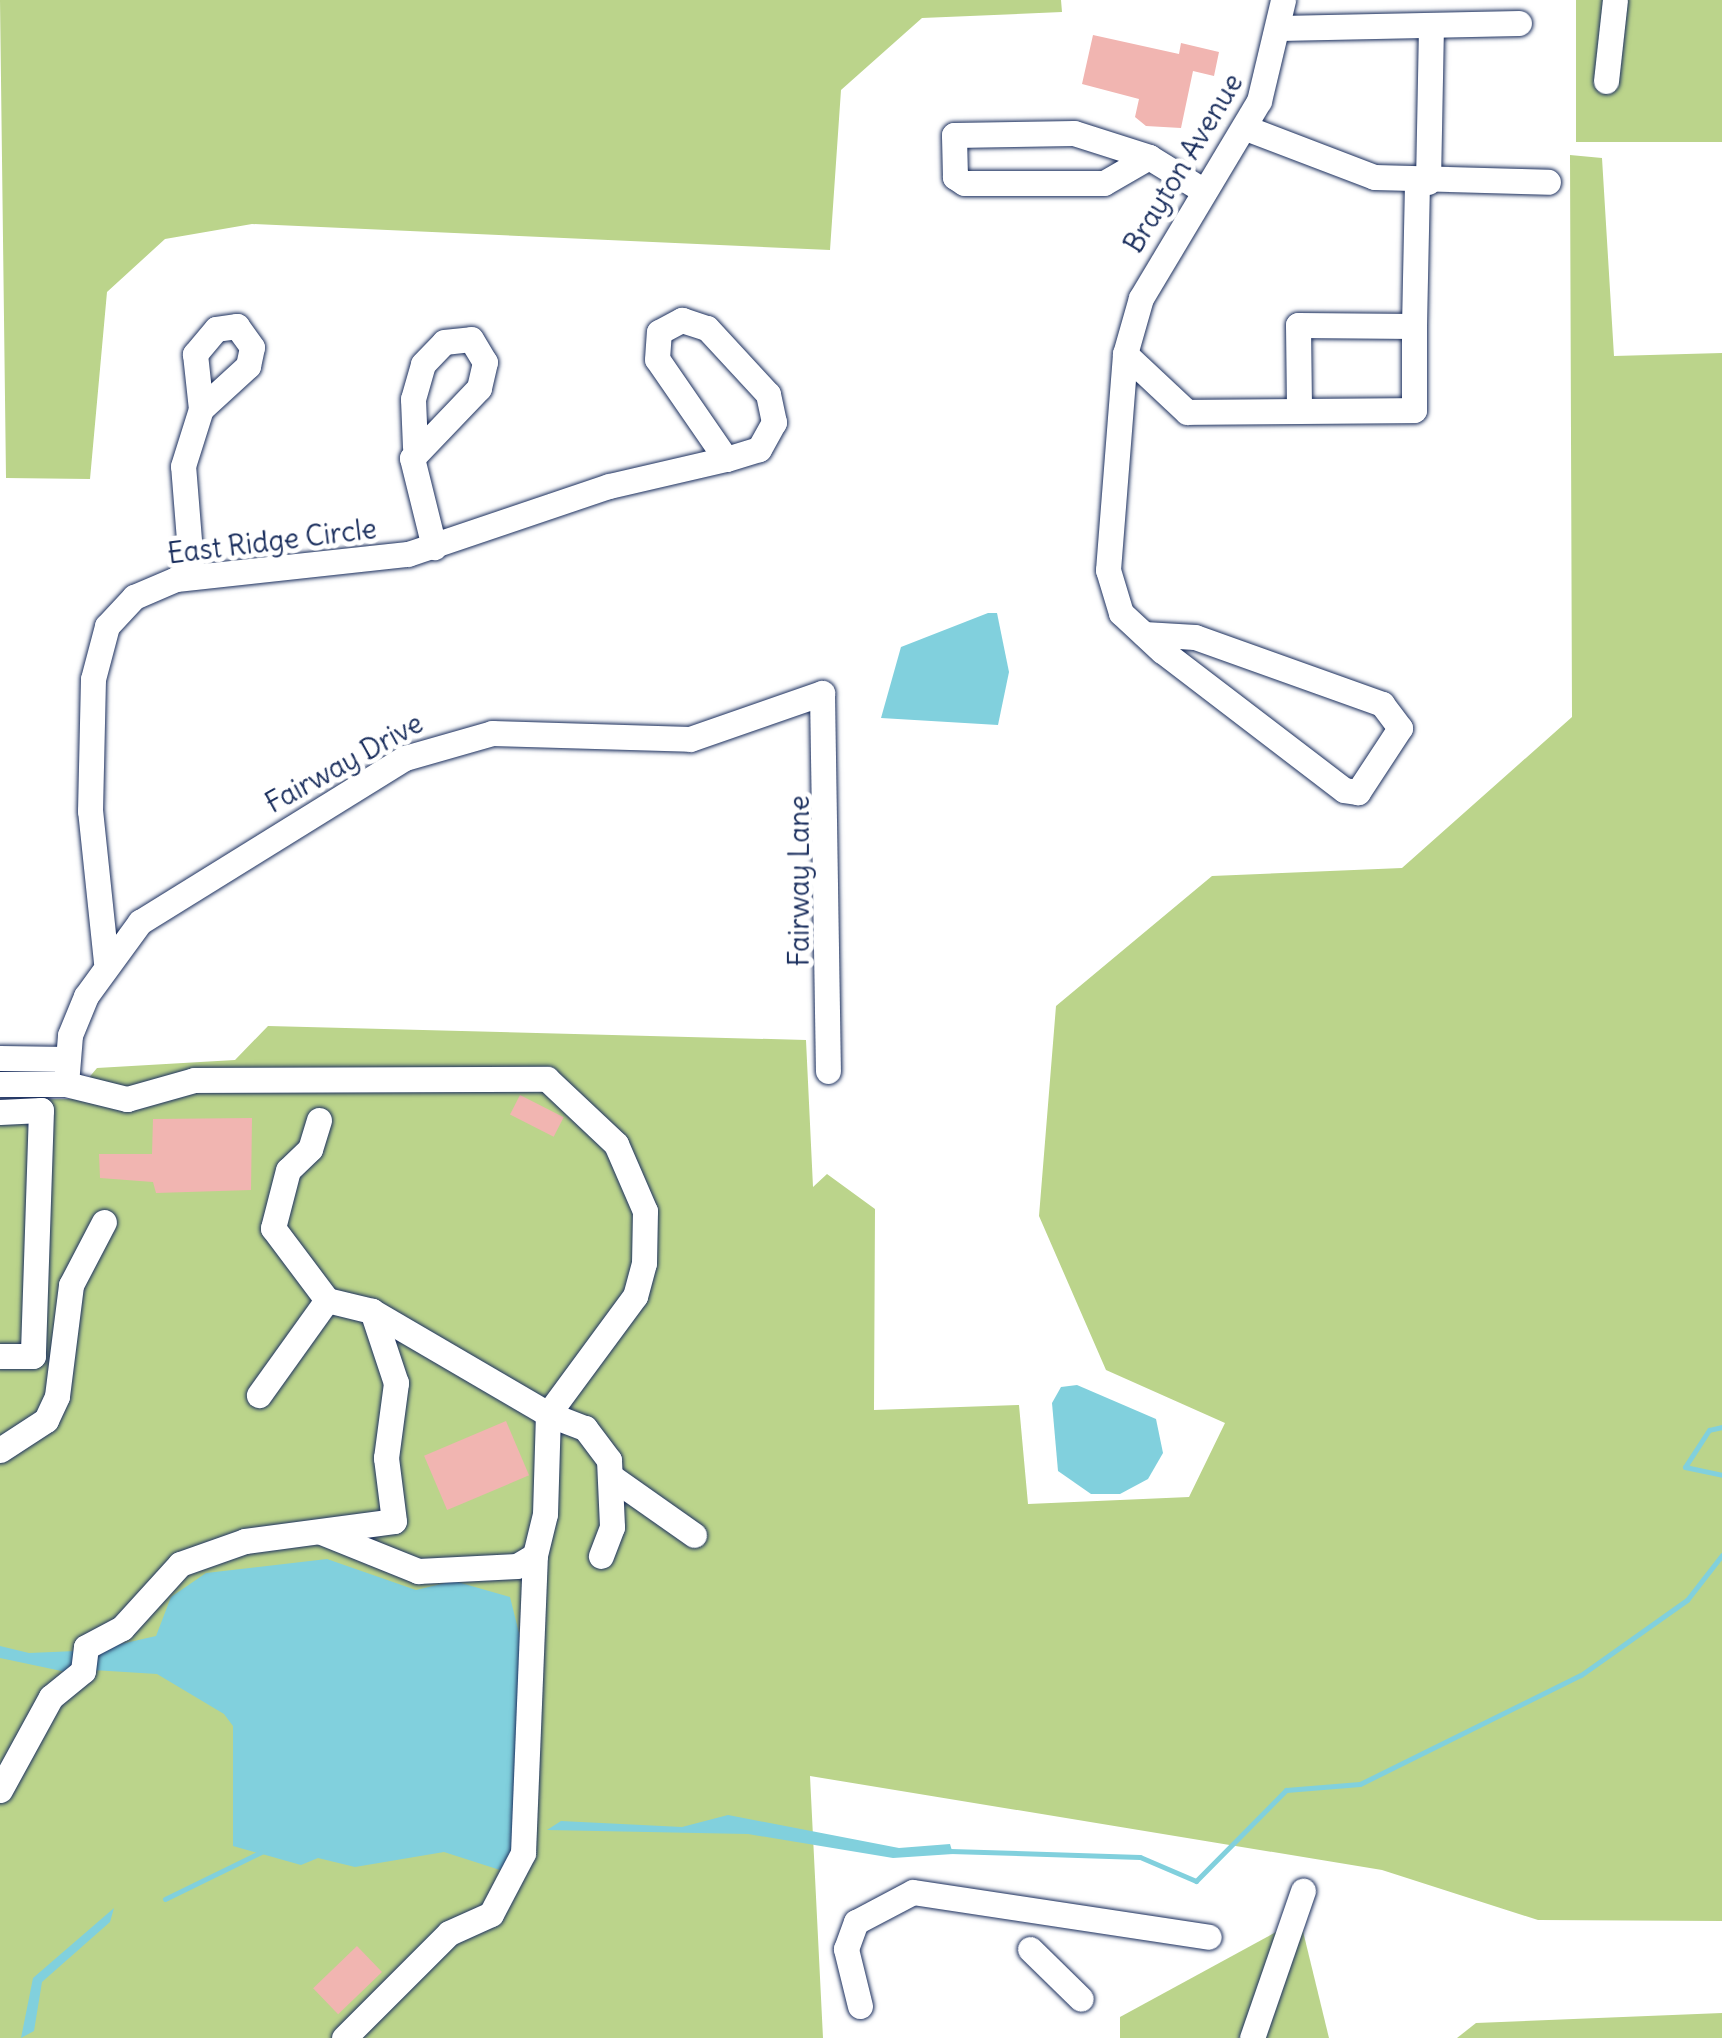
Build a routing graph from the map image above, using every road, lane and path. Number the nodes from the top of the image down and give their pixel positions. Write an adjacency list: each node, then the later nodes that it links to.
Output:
1 (1283, 0): 5 (street, Brayton Avenue)
2 (1615, 0): 6 (street)
3 (1519, 23): 4 (street)
4 (1432, 25): 5 (street); 9 (street)
5 (1280, 28): 7 (street, Brayton Avenue)
6 (1606, 81)
7 (1246, 128): 9 (street); 11 (street, Brayton Avenue)
8 (1149, 157): 8 (street); 11 (street)
9 (1422, 182): 10 (street); 12 (street)
10 (1548, 182)
11 (1204, 191): 13 (street, Brayton Avenue)
12 (1414, 326): 15 (street); 15 (street)
13 (1125, 354): 15 (street); 20 (street, Brayton Avenue)
14 (201, 409): 19 (street)
15 (1299, 411)
16 (415, 447): 18 (street)
17 (726, 459): 17 (street, East Ridge Circle); 18 (street, East Ridge Circle)
18 (434, 547): 19 (street, East Ridge Circle)
19 (192, 577): 22 (street, East Ridge Circle)
20 (1144, 634): 20 (street, Brayton Avenue)
21 (824, 694): 22 (street, Fairway Drive); 24 (street, Fairway Lane)
22 (106, 962): 25 (street)
23 (0, 1058): 25 (street)
24 (828, 1071)
25 (67, 1072): 26 (street); 34 (street)
26 (0, 1084)
27 (0, 1112): 32 (street)
28 (318, 1120): 30 (street)
29 (104, 1222): 35 (street)
30 (328, 1300): 31 (street); 33 (street)
31 (372, 1311): 34 (street); 37 (street)
32 (0, 1356)
33 (259, 1395)
34 (548, 1414): 36 (street); 39 (street)
35 (0, 1450)
36 (614, 1478): 38 (street); 40 (street)
37 (321, 1532): 39 (street); 41 (street)
38 (694, 1535)
39 (535, 1556): 47 (street)
40 (601, 1556)
41 (0, 1790)
42 (1303, 1891): 48 (street)
43 (1209, 1937): 46 (street)
44 (1030, 1949): 45 (street)
45 (1082, 2000)
46 (860, 2006)
47 (344, 2038)
48 (1252, 2038)

